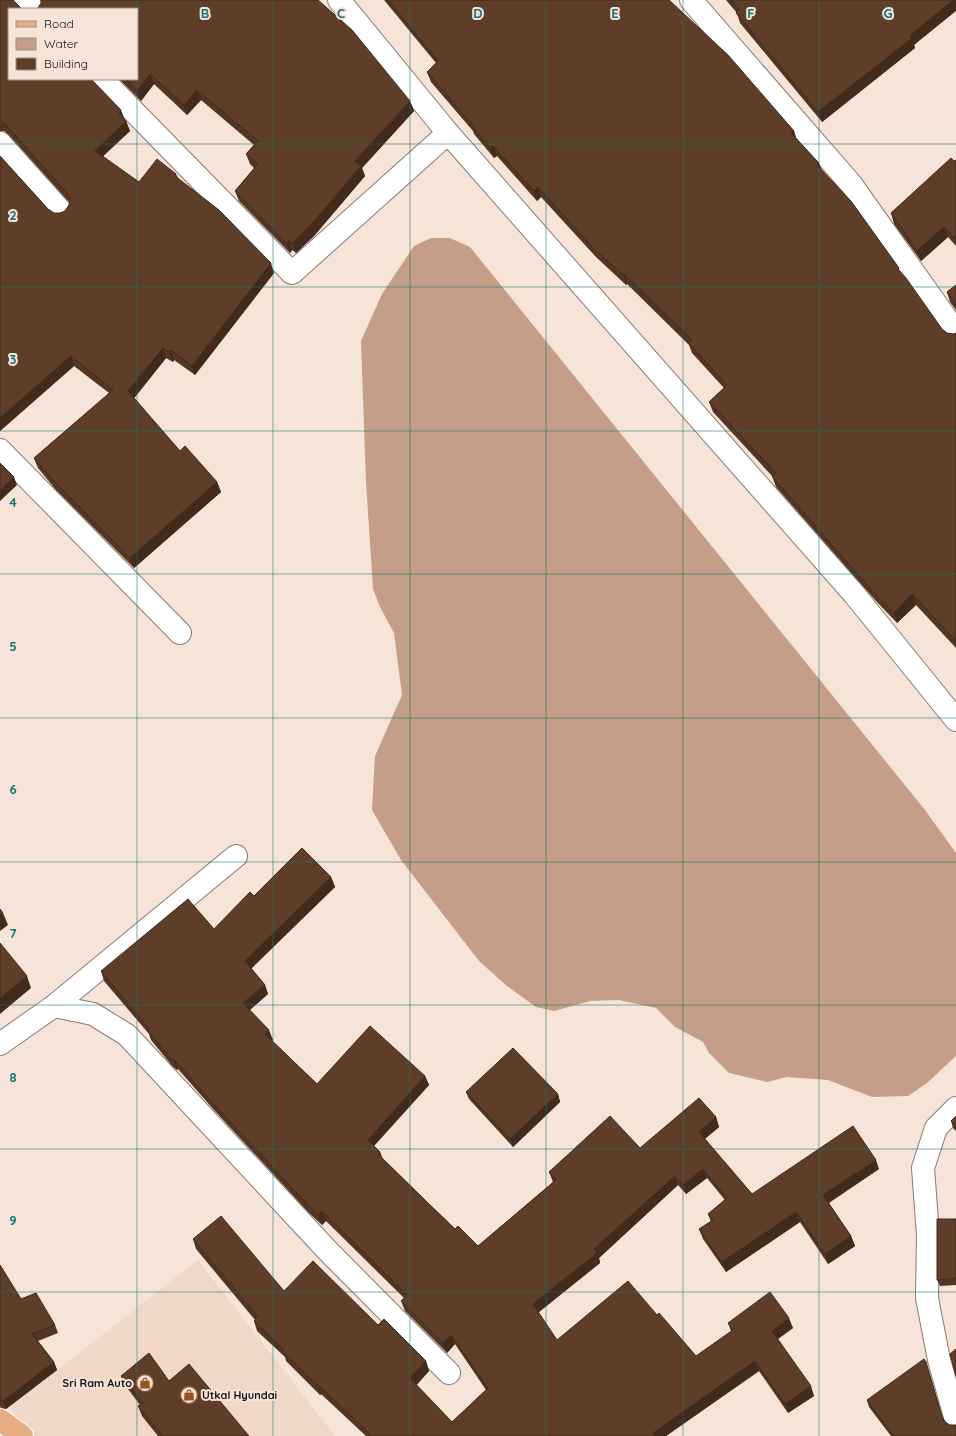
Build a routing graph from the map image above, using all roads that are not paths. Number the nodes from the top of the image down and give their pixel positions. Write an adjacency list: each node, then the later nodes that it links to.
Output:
1 (24, 0): 4 (street)
2 (339, 0): 6 (street)
3 (692, 0): 9 (street)
4 (32, 8)
5 (103, 80): 6 (street)
6 (448, 133): 12 (street)
7 (0, 143): 8 (street)
8 (61, 211)
9 (956, 332)
10 (0, 450): 11 (street)
11 (180, 633)
12 (956, 720)
13 (236, 856): 14 (street)
14 (54, 1006): 15 (street); 17 (street)
15 (0, 1044)
16 (956, 1108): 19 (street)
17 (449, 1374)
18 (0, 1420): 20 (main road)
19 (956, 1420)
20 (22, 1436)

